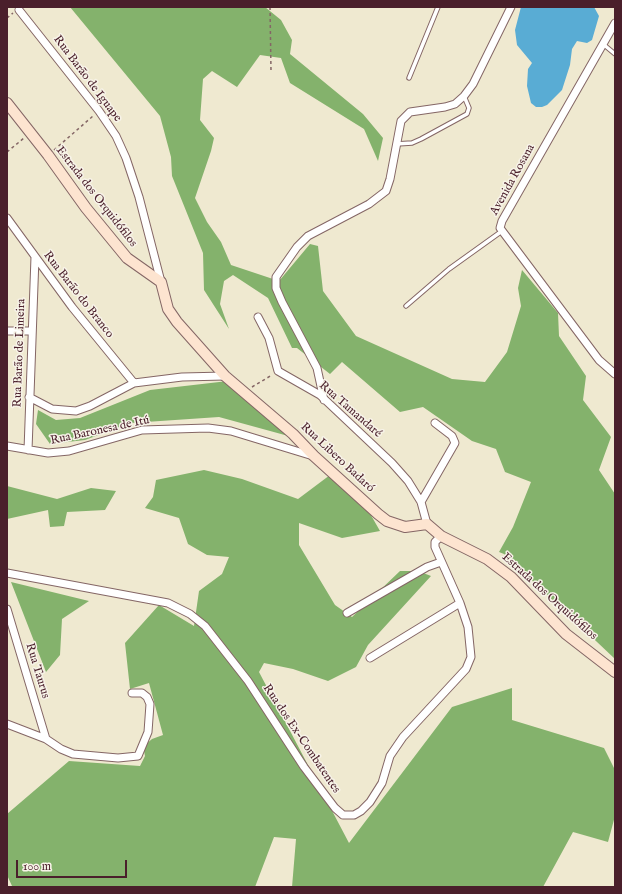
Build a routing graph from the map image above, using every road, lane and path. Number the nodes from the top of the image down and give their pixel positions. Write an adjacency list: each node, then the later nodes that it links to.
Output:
1 (270, 7): 8 (path)
2 (438, 7): 9 (lane)
3 (511, 7): 10 (street)
4 (19, 10): 12 (street, Rua Barão de Iguape)
5 (615, 23): 6 (street, Avenida Rosana)
6 (603, 44): 7 (lane); 18 (street, Avenida Rosana)
7 (615, 54)
8 (271, 71)
9 (410, 78)
10 (464, 96): 14 (street); 14 (lane)
11 (7, 103): 13 (street, Estrada dos Orquidófilos)
12 (99, 111): 16 (path); 20 (street, Rua Barão de Iguape)
13 (30, 133): 15 (path); 16 (street, Estrada dos Orquidófilos)
14 (396, 144): 31 (street)
15 (7, 152)
16 (48, 156): 20 (street, Estrada dos Orquidófilos)
17 (7, 218): 19 (street, Rua Barão do Branco)
18 (502, 231): 21 (lane); 26 (street, Avenida Rosana)
19 (35, 257): 24 (street, Rua Barão de Limeira); 28 (street, Rua Barão do Branco)
20 (161, 282): 27 (street)
21 (406, 306)
22 (258, 317): 25 (street)
23 (7, 331): 24 (street)
24 (32, 331): 30 (street, Rua Barão de Limeira)
25 (278, 371): 29 (path); 31 (street, Rua Tamandaré)
26 (615, 374)
27 (225, 376): 28 (street); 29 (street, Rua Libero Badaró)
28 (134, 383): 30 (street)
29 (245, 391): 35 (street, Rua Libero Badaró)
30 (29, 396): 34 (street, Rua Barão de Limeira)
31 (324, 400): 36 (street, Rua Tamandaré)
32 (435, 423): 36 (street)
33 (7, 446): 34 (street, Rua Baronesa de Itú)
34 (28, 450): 35 (street, Rua Baronesa de Itú)
35 (314, 456): 37 (street, Rua Libero Badaró)
36 (421, 502): 37 (street, Rua Tamandaré)
37 (427, 524): 38 (street)
38 (440, 536): 39 (street, Rua dos Ex-Combatentes); 45 (street, Estrada dos Orquidófilos)
39 (442, 562): 41 (street, Rua dos Ex-Combatentes); 43 (street)
40 (7, 574): 41 (street, Rua dos Ex-Combatentes)
41 (460, 603): 44 (street)
42 (7, 609): 48 (street, Rua Taurus)
43 (347, 613)
44 (370, 658)
45 (615, 672)
46 (132, 693): 48 (street)
47 (7, 724): 48 (street)
48 (46, 739)

